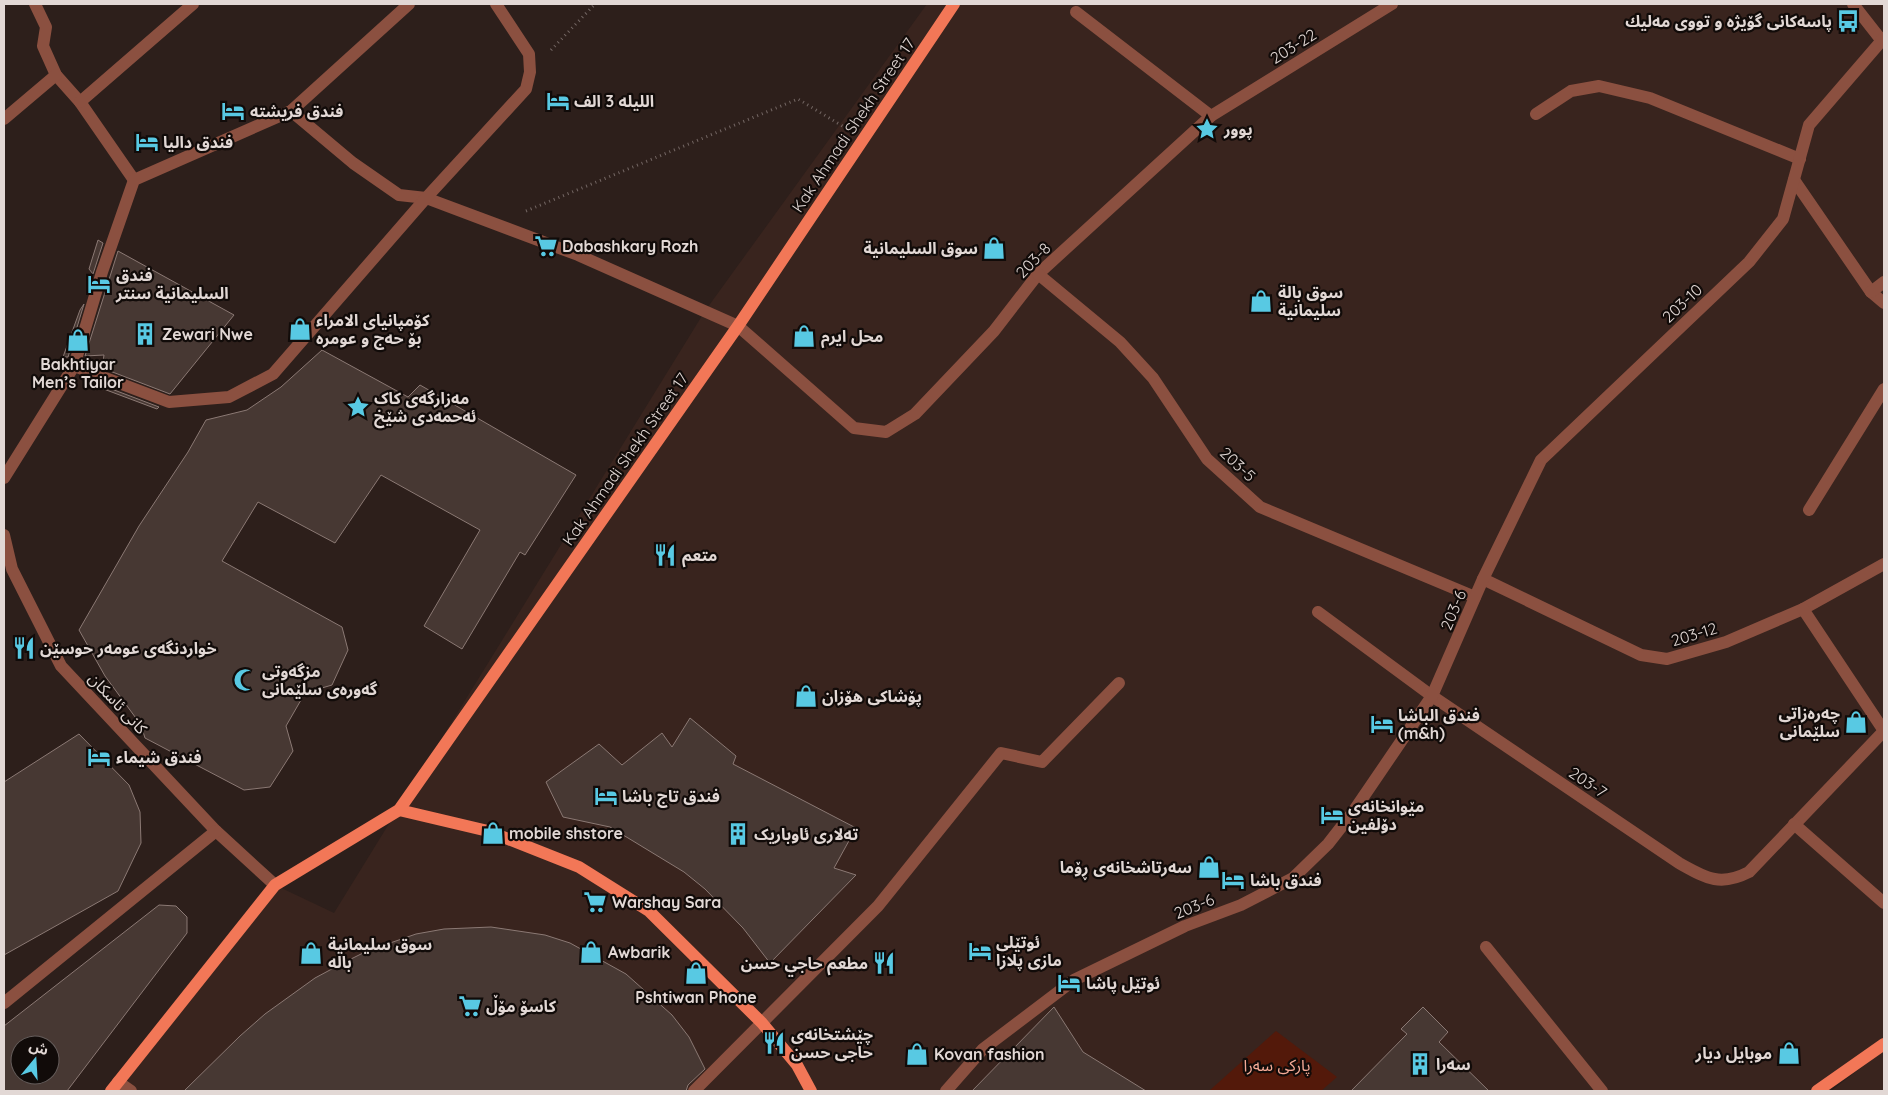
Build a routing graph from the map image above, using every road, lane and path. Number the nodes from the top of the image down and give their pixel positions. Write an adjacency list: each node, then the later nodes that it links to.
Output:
1 (35, 4): 13 (street)
2 (193, 4): 9 (street)
3 (409, 4): 15 (street)
4 (496, 4): 12 (street)
5 (595, 4): 12 (path)
6 (954, 4): 19 (main road, Kak Ahmadi Shekh Street 17)
7 (1392, 4): 17 (street, 203-22)
8 (1853, 4): 11 (street)
9 (182, 8): 14 (street)
10 (1076, 12): 17 (street)
11 (1883, 39): 20 (street, 203-10)
12 (530, 72): 23 (street)
13 (56, 75): 14 (street); 18 (street)
14 (80, 102): 21 (street)
15 (291, 110): 21 (street); 23 (street)
16 (1536, 114): 20 (street)
17 (1211, 116): 25 (street, 203-8)
18 (4, 119)
19 (863, 139): 24 (path); 29 (main road, Kak Ahmadi Shekh Street 17)
20 (1800, 159): 22 (street, 203-10)
21 (134, 180): 30 (street)
22 (1794, 180): 27 (street); 36 (street, 203-10)
23 (426, 198): 24 (street); 30 (street)
24 (495, 223): 29 (street)
25 (1038, 274): 29 (street, 203-8); 37 (street, 203-5)
26 (1884, 282): 27 (street)
27 (1871, 292): 28 (street)
28 (1884, 303)
29 (738, 326): 43 (main road, Kak Ahmadi Shekh Street 17)
30 (74, 366): 32 (street)
31 (1884, 389): 33 (street)
32 (4, 478)
33 (1809, 510)
34 (4, 535): 45 (street, کانی ئاسکان)
35 (1884, 564): 38 (street, 203-12)
36 (1483, 580): 37 (street, 203-6); 38 (street, 203-12)
37 (1475, 597): 41 (street, 203-6)
38 (1804, 609): 42 (street)
39 (1318, 612): 41 (street, 203-7)
40 (1120, 683): 50 (street)
41 (1432, 696): 44 (street, 203-7); 56 (street, 203-6)
42 (1884, 731): 44 (street)
43 (399, 810): 46 (main road, Kak Ahmadi Shekh Street 17); 50 (main road)
44 (1794, 824): 47 (street)
45 (216, 831): 46 (street, کانی ئاسکان); 49 (street)
46 (275, 885): 52 (main road)
47 (1884, 903)
48 (1486, 947): 57 (street)
49 (4, 1003)
50 (762, 1023): 54 (street); 55 (main road)
51 (1884, 1044): 58 (main road)
52 (114, 1087): 53 (street)
53 (131, 1091)
54 (694, 1091)
55 (811, 1091)
56 (946, 1091)
57 (1602, 1091)
58 (1817, 1091)

